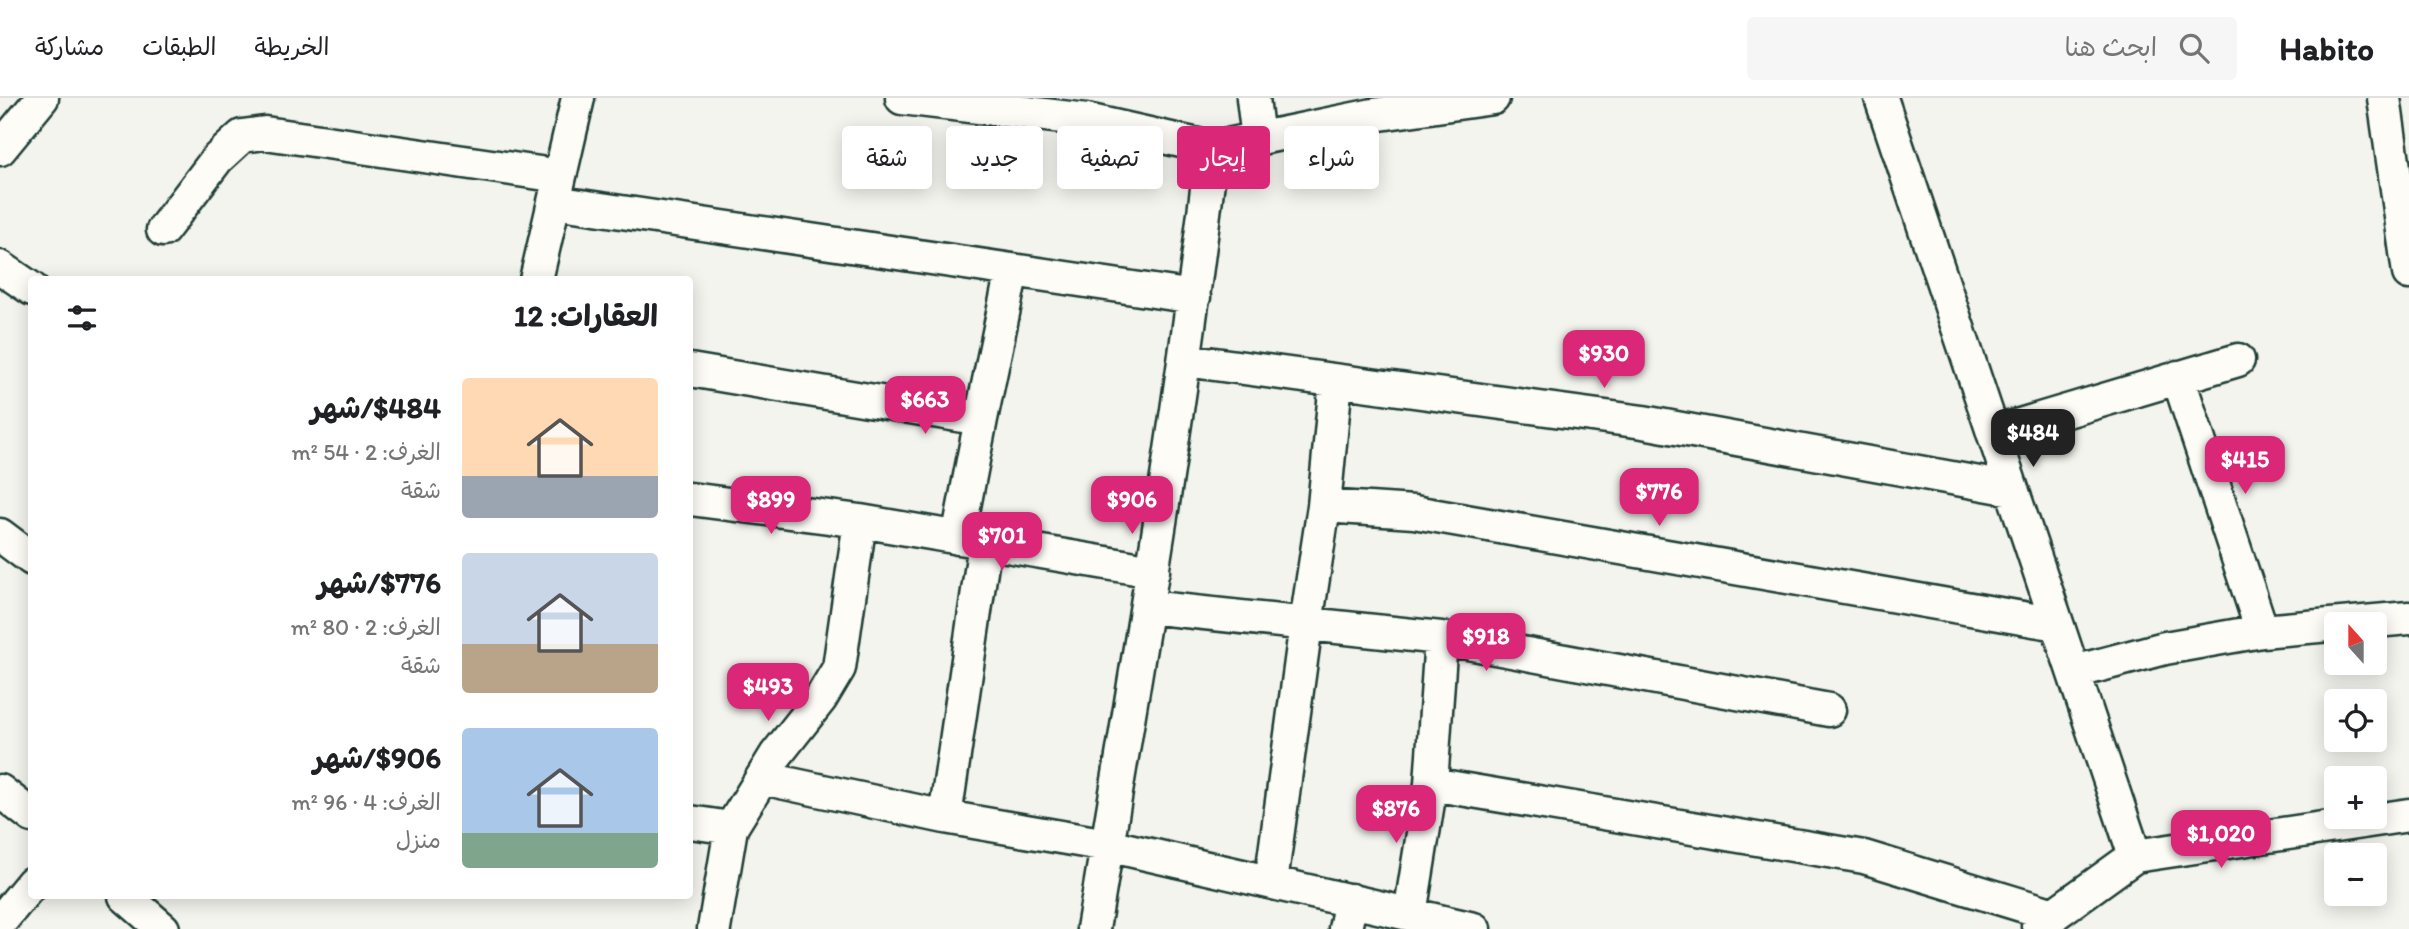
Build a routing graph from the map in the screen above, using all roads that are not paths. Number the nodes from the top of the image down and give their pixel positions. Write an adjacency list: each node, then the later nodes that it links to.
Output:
1 (42, 98): 12 (street)
2 (578, 98): 13 (street)
3 (902, 98): 8 (street)
4 (1252, 98): 9 (street)
5 (1493, 98): 10 (street)
6 (1881, 98): 29 (street)
7 (2384, 98): 16 (street)
8 (1085, 109): 11 (street)
9 (1256, 126)
10 (1270, 136)
11 (1177, 137)
12 (0, 149)
13 (557, 189): 15 (street); 18 (street); 20 (street)
14 (1207, 189): 22 (street)
15 (163, 230)
16 (2406, 231): 19 (street)
17 (0, 267): 21 (street)
18 (1012, 270): 22 (street); 28 (street)
19 (2409, 273)
20 (537, 276)
21 (28, 286)
22 (1194, 298): 23 (street)
23 (1185, 360): 27 (street); 37 (street)
24 (2238, 360): 26 (street)
25 (693, 371): 28 (street)
26 (2178, 377): 29 (street); 42 (street)
27 (1336, 381): 30 (street); 32 (street)
28 (981, 419): 35 (street)
29 (1993, 433): 30 (street)
30 (2012, 489): 41 (street)
31 (693, 499): 33 (street)
32 (1324, 506): 40 (street); 41 (street)
33 (860, 522): 35 (street); 46 (street)
34 (0, 535): 36 (street)
35 (971, 541): 37 (street); 51 (street)
36 (28, 556)
37 (1153, 571): 38 (street)
38 (1147, 607): 40 (street); 54 (street)
39 (2409, 618): 42 (street)
40 (1306, 624): 43 (street); 56 (street)
41 (2057, 624): 44 (street)
42 (2262, 631): 44 (street)
43 (1441, 638): 45 (street); 47 (street)
44 (2074, 673): 55 (street)
45 (1829, 710)
46 (762, 778): 51 (street); 53 (street)
47 (1431, 784): 59 (street); 62 (street)
48 (0, 791): 49 (street)
49 (28, 813)
50 (2409, 815): 55 (street)
51 (945, 817): 54 (street)
52 (693, 822): 53 (street)
53 (731, 828): 64 (street)
54 (1107, 845): 56 (street); 65 (street)
55 (2135, 856): 62 (street)
56 (1271, 882): 60 (street)
57 (28, 888): 61 (street)
58 (128, 899): 63 (street)
59 (1410, 914): 60 (street); 66 (street)
60 (1348, 915)
61 (0, 922)
62 (2044, 922)
63 (163, 929)
64 (714, 929)
65 (1093, 929)
66 (1474, 929)

